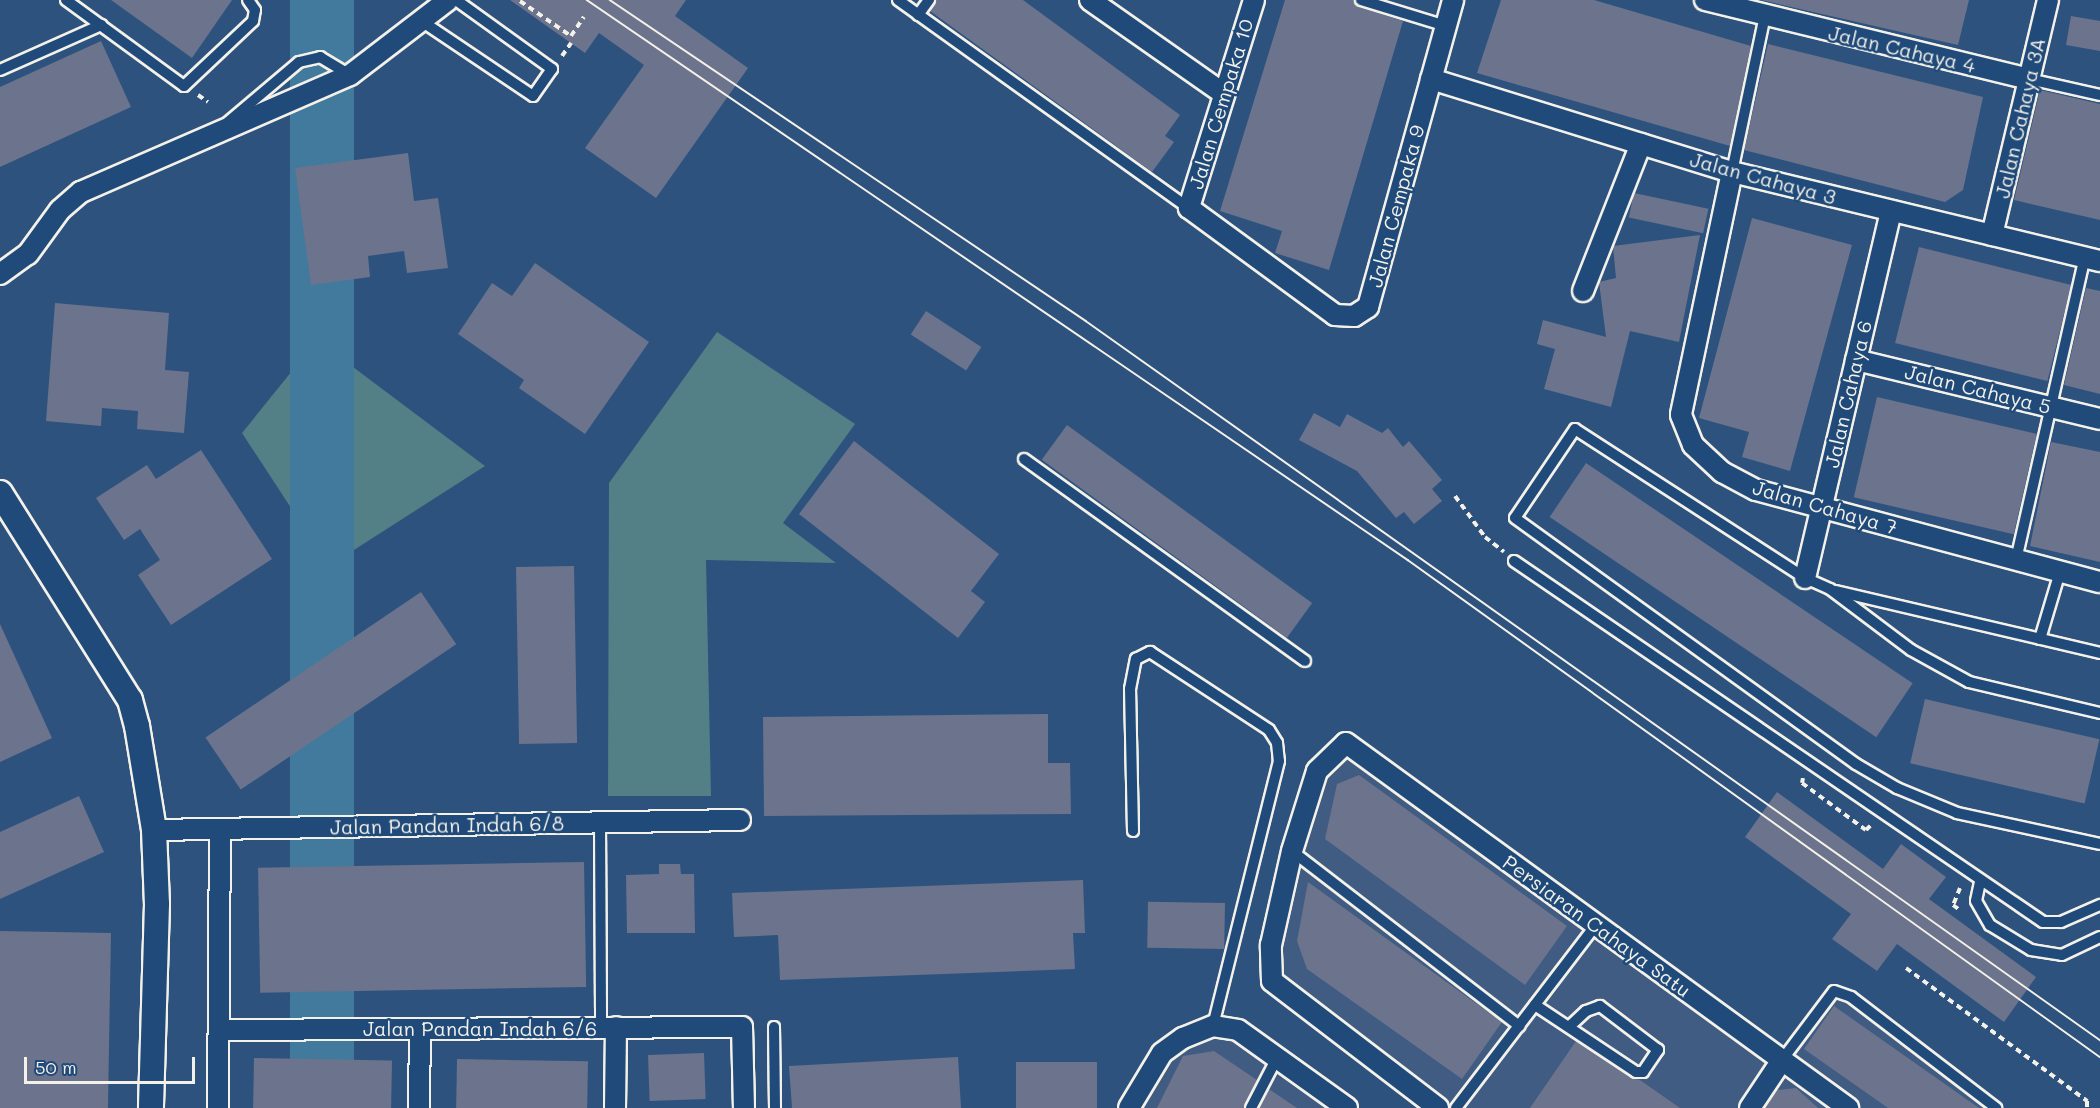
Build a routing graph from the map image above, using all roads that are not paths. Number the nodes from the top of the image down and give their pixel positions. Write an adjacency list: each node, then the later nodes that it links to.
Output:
1 (66, 0): 17 (lane)
2 (248, 0): 17 (lane)
3 (448, 0): 16 (street)
4 (456, 0): 16 (lane)
5 (898, 0): 14 (lane)
6 (929, 0): 14 (lane)
7 (1090, 0): 23 (street)
8 (1254, 0): 23 (street, Jalan Cempaka 10)
9 (1361, 0): 18 (lane)
10 (1453, 0): 18 (street, Jalan Cempaka 9)
11 (1705, 0): 13 (street, Jalan Cahaya 4)
12 (2048, 0): 22 (street, Jalan Cahaya 3A)
13 (1730, 4): 15 (street, Jalan Cahaya 4)
14 (918, 15): 28 (lane)
15 (1765, 16): 22 (street, Jalan Cahaya 4); 27 (lane)
16 (415, 24): 20 (street)
17 (100, 25): 19 (lane)
18 (1446, 26): 21 (street, Jalan Cempaka 9)
19 (0, 70)
20 (356, 70): 25 (street); 25 (lane)
21 (1431, 79): 26 (street, Jalan Cahaya 3); 28 (street, Jalan Cempaka 9)
22 (2029, 79): 24 (lane, Jalan Cahaya 4); 30 (street, Jalan Cahaya 3A)
23 (1224, 94): 28 (street, Jalan Cempaka 10)
24 (2100, 95)
25 (221, 132): 32 (street)
26 (1641, 144): 27 (street, Jalan Cahaya 3); 33 (street)
27 (1732, 172): 29 (street, Jalan Cahaya 3); 39 (street, Jalan Cahaya 7)
28 (1189, 208)
29 (1891, 211): 30 (street, Jalan Cahaya 3); 34 (street, Jalan Cahaya 6)
30 (1992, 235): 31 (street, Jalan Cahaya 3)
31 (2092, 259): 35 (lane)
32 (0, 274)
33 (1583, 291)
34 (1856, 360): 35 (street, Jalan Cahaya 5); 39 (street, Jalan Cahaya 6)
35 (2051, 407): 36 (street, Jalan Cahaya 5); 40 (lane)
36 (2100, 419)
37 (1024, 459): 48 (lane)
38 (0, 493): 52 (street)
39 (1821, 509): 40 (street, Jalan Cahaya 7); 43 (street, Jalan Cahaya 6)
40 (2016, 560): 42 (street, Jalan Cahaya 7)
41 (1514, 561): 57 (lane)
42 (2060, 572): 44 (street, Jalan Cahaya 7); 46 (lane)
43 (1805, 578): 45 (lane); 55 (lane)
44 (2100, 582)
45 (1830, 590): 46 (lane); 49 (lane)
46 (2040, 639): 47 (lane)
47 (2100, 653)
48 (1305, 661)
49 (2100, 713)
50 (740, 819): 51 (street, Jalan Pandan Indah 6/8)
51 (600, 822): 53 (street, Jalan Pandan Indah 6/8); 64 (lane)
52 (154, 830): 53 (street, Jalan Pandan Indah 6/8); 71 (street)
53 (220, 830): 68 (street)
54 (1133, 831): 62 (lane)
55 (2100, 844)
56 (1292, 851): 59 (street, Persiaran Cahaya Satu); 63 (lane); 80 (street)
57 (1980, 882): 58 (lane); 60 (lane)
58 (2100, 905)
59 (1596, 925): 61 (lane); 70 (street, Persiaran Cahaya Satu)
60 (2100, 937)
61 (1535, 1005): 63 (lane); 66 (lane)
62 (1213, 1026): 69 (street); 77 (street)
63 (1519, 1026): 81 (lane)
64 (608, 1027): 67 (street, Jalan Pandan Indah 6/6); 74 (street); 75 (street, Jalan Pandan Indah 6/6)
65 (774, 1027): 76 (lane)
66 (1569, 1027): 66 (lane)
67 (420, 1029): 68 (street, Jalan Pandan Indah 6/6); 73 (street)
68 (219, 1030): 72 (street)
69 (1278, 1056): 78 (lane); 79 (street)
70 (1782, 1060): 82 (street); 83 (street, Persiaran Cahaya Satu); 84 (lane)
71 (151, 1108)
72 (218, 1108)
73 (419, 1108)
74 (615, 1108)
75 (744, 1108)
76 (775, 1108)
77 (1129, 1108)
78 (1251, 1108)
79 (1347, 1108)
80 (1438, 1108)
81 (1456, 1108)
82 (1750, 1108)
83 (1848, 1108)
84 (1996, 1108)

